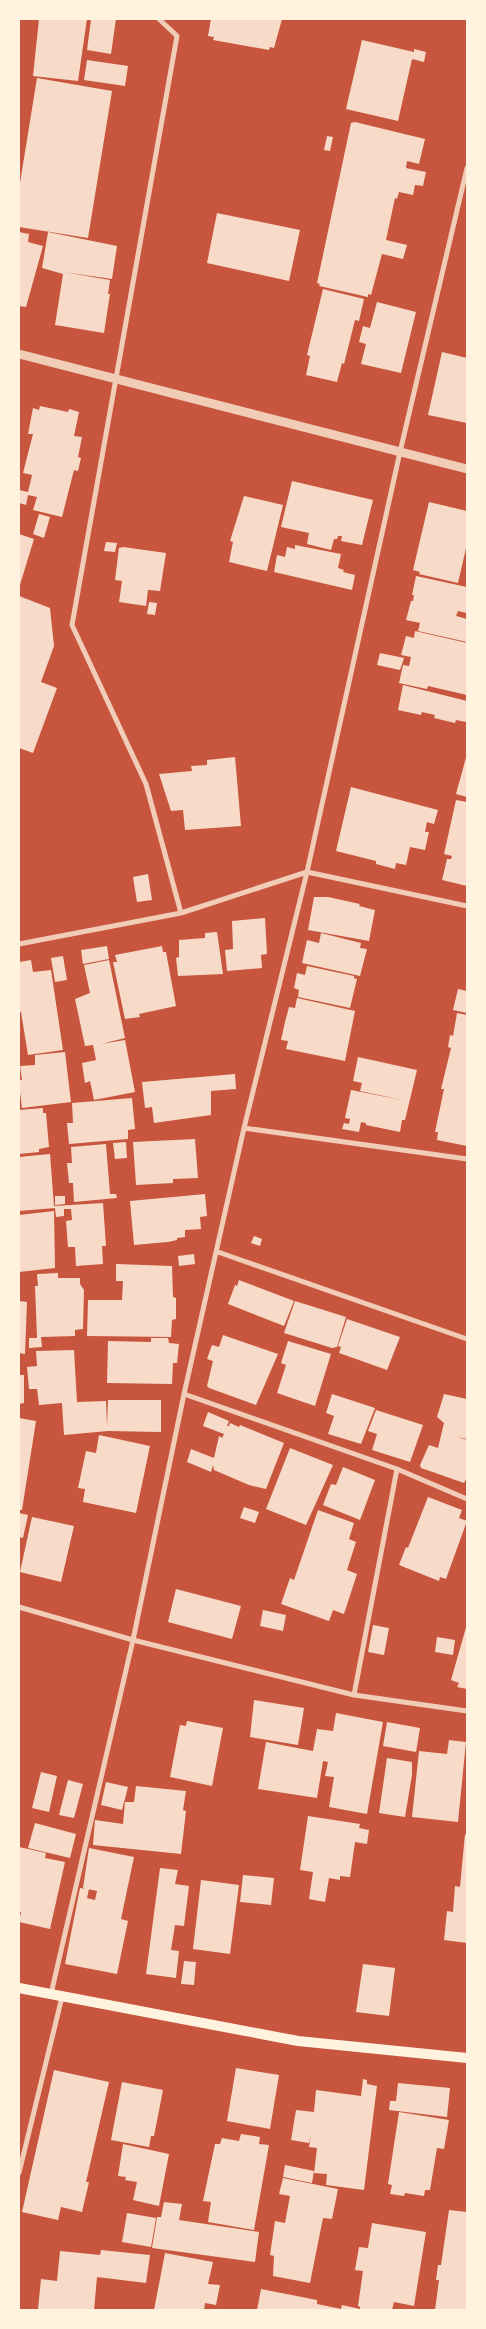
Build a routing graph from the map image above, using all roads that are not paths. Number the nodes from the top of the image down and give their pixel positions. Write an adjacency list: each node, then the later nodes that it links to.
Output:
1 (159, 19): 4 (street)
2 (467, 168): 5 (street)
3 (19, 354): 4 (street)
4 (116, 377): 5 (street); 9 (street)
5 (400, 452): 6 (street); 7 (street)
6 (467, 468)
7 (307, 872): 8 (street); 9 (street); 11 (street)
8 (467, 906)
9 (180, 913): 10 (street)
10 (19, 944)
11 (244, 1128): 12 (street); 13 (street)
12 (467, 1159)
13 (218, 1252): 14 (street); 15 (street)
14 (467, 1339)
15 (184, 1394): 16 (street); 19 (street)
16 (397, 1470): 17 (street); 20 (street)
17 (467, 1499)
18 (19, 1606): 19 (street)
19 (133, 1640): 20 (street); 23 (street)
20 (354, 1695): 21 (street)
21 (467, 1711)
22 (19, 1988): 23 (main road)
23 (50, 1994): 24 (main road)
24 (62, 1997): 25 (main road); 26 (street)
25 (467, 2058)
26 (19, 2173)

